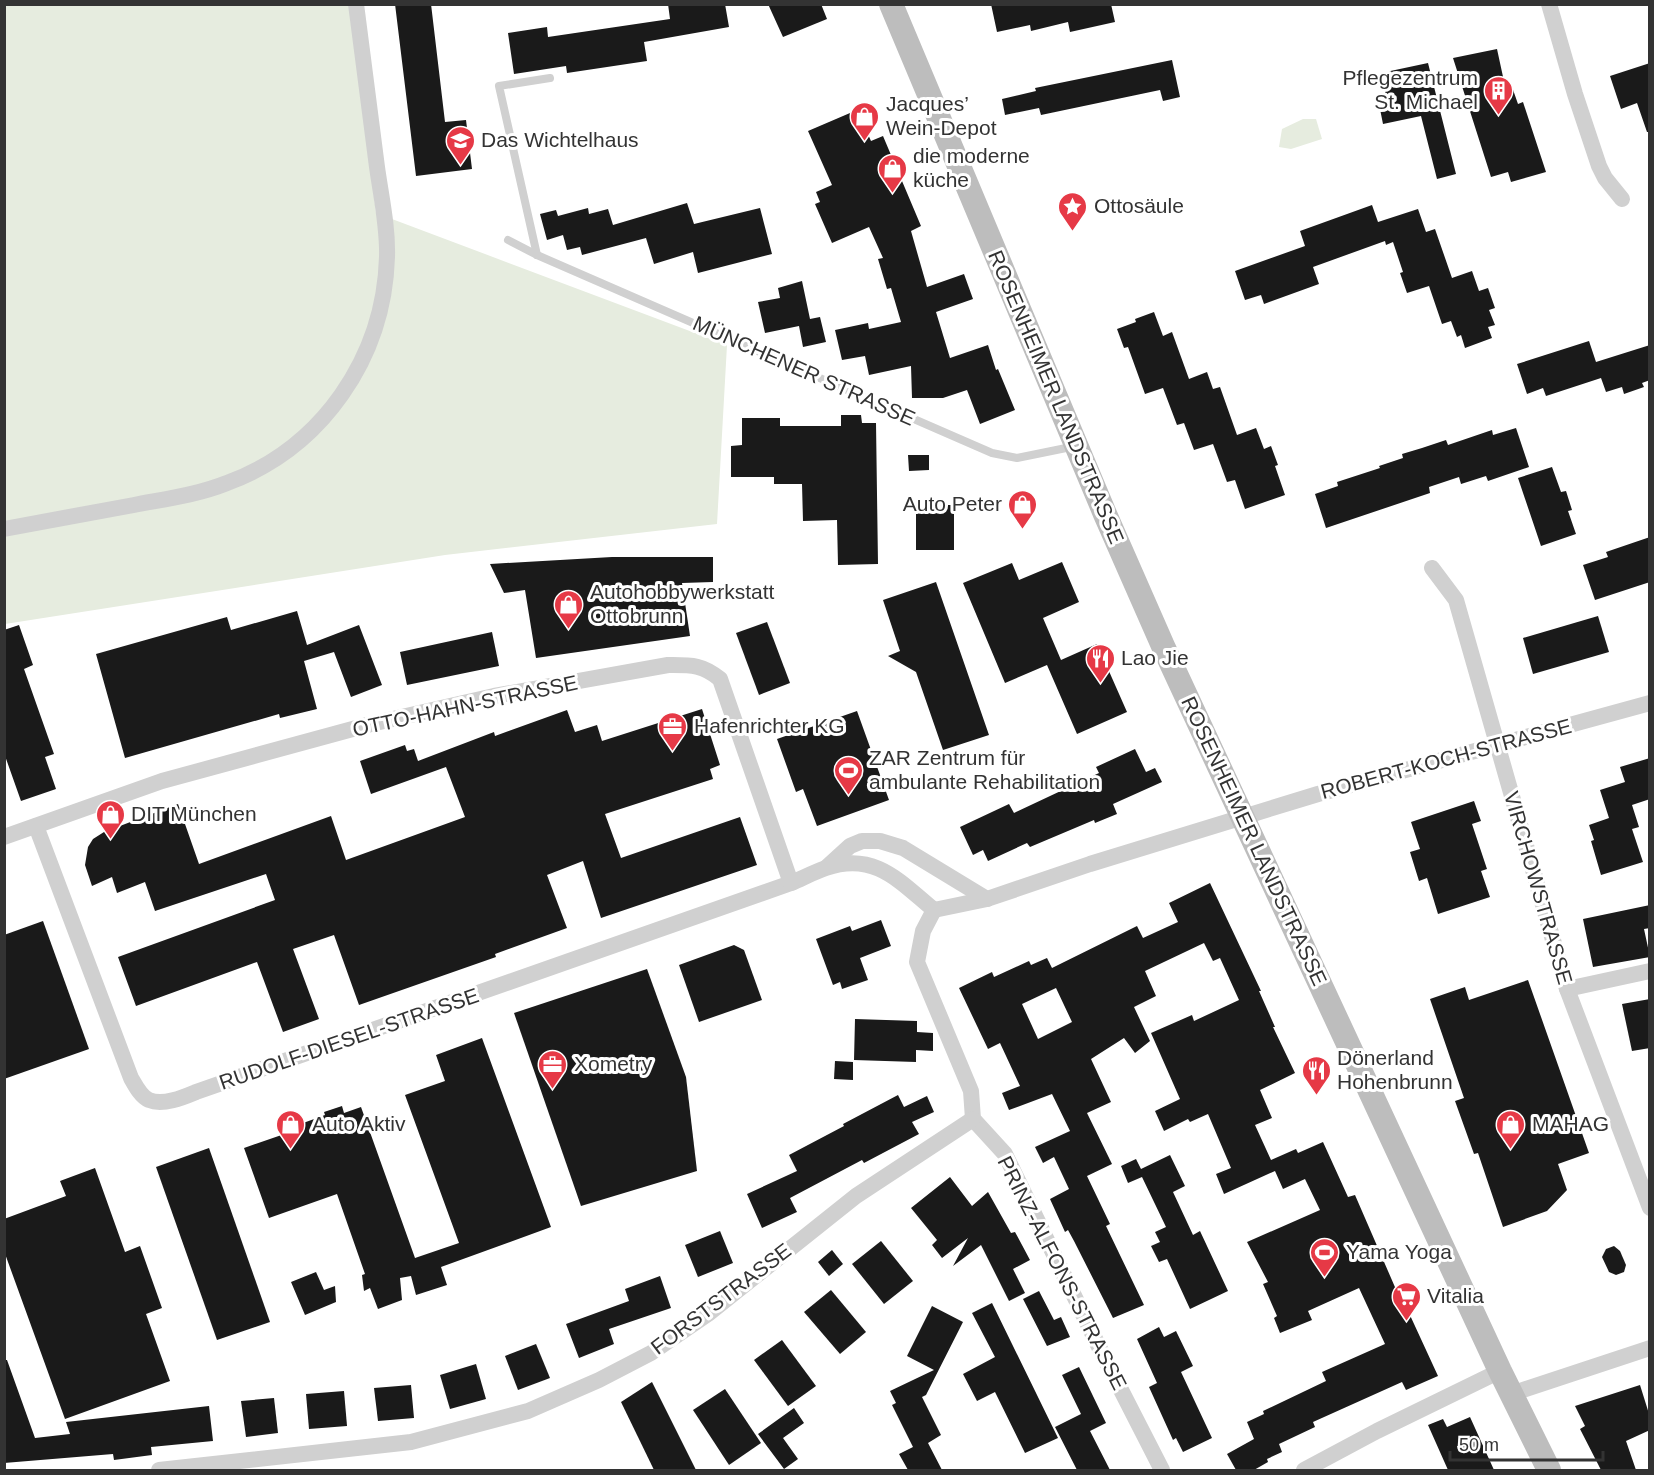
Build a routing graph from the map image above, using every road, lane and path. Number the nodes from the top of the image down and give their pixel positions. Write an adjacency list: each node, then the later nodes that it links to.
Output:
1 (356, 4): 9 (street)
2 (891, 4): 8 (main road, ROSENHEIMER LANDSTRASSE)
3 (1550, 4): 5 (street)
4 (550, 78): 7 (lane)
5 (1622, 199)
6 (508, 240): 7 (lane, MÜNCHENER STRASSE)
7 (537, 255): 8 (lane, MÜNCHENER STRASSE)
8 (1076, 446): 13 (main road, ROSENHEIMER LANDSTRASSE)
9 (4, 530)
10 (1432, 568): 12 (street, VIRCHOWSTRASSE)
11 (1650, 703): 12 (street, ROBERT-KOCH-STRASSE)
12 (1497, 744): 13 (street, ROBERT-KOCH-STRASSE); 21 (street, VIRCHOWSTRASSE)
13 (1242, 816): 18 (street); 25 (main road, ROSENHEIMER LANDSTRASSE)
14 (36, 826): 15 (street, OTTO-HAHN-STRASSE); 17 (street, OTTO-HAHN-STRASSE); 17 (street, RUDOLF-DIESEL-STRASSE)
15 (4, 837)
16 (827, 867): 17 (street, RUDOLF-DIESEL-STRASSE); 18 (street, RUDOLF-DIESEL-STRASSE); 19 (street, RUDOLF-DIESEL-STRASSE)
17 (791, 883)
18 (987, 899): 19 (street)
19 (934, 909): 22 (street)
20 (1650, 971): 21 (street)
21 (1567, 989): 23 (street, VIRCHOWSTRASSE)
22 (974, 1119): 27 (street, FORSTSTRASSE); 28 (street, PRINZ-ALFONS-STRASSE)
23 (1650, 1208)
24 (1650, 1348): 26 (street)
25 (1500, 1371): 26 (main road, ROSENHEIMER LANDSTRASSE); 29 (street)
26 (1511, 1394): 30 (main road, ROSENHEIMER LANDSTRASSE)
27 (159, 1470)
28 (1162, 1470)
29 (1304, 1470)
30 (1549, 1470)

